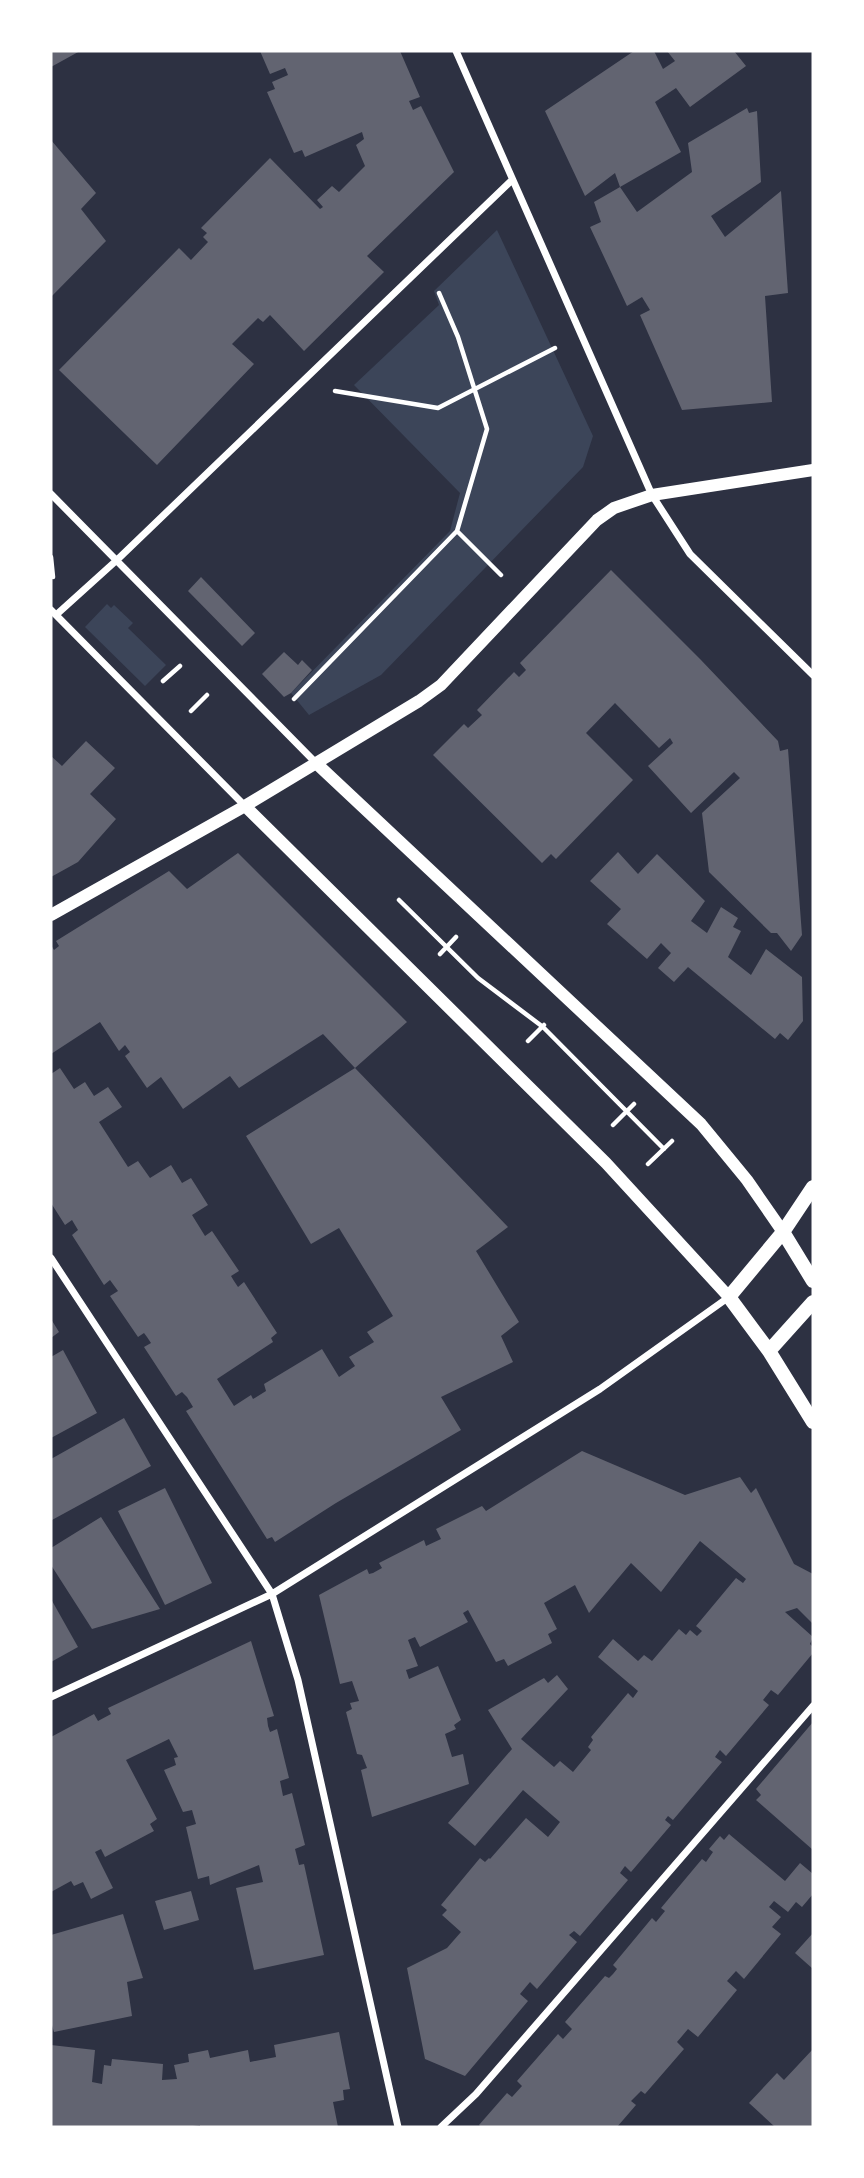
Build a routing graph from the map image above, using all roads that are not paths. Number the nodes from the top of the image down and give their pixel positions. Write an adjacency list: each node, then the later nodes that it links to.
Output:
1 (456, 51): 2 (street)
2 (512, 180): 5 (street); 6 (street)
3 (813, 470): 5 (street)
4 (51, 494): 6 (street)
5 (652, 495): 8 (street); 9 (street)
6 (118, 559): 7 (street); 9 (street)
7 (53, 613): 10 (street)
8 (813, 675)
9 (316, 763): 10 (street); 13 (street)
10 (245, 806): 11 (street); 16 (street)
11 (51, 915)
12 (813, 1187): 13 (main road)
13 (783, 1232): 15 (main road); 16 (main road)
14 (51, 1258): 20 (street)
15 (813, 1281)
16 (729, 1297): 18 (main road); 20 (street)
17 (813, 1302): 18 (main road)
18 (769, 1351): 19 (main road)
19 (813, 1422)
20 (272, 1594): 21 (street); 23 (street)
21 (51, 1697)
22 (813, 1706): 24 (street)
23 (398, 2127)
24 (441, 2127)

